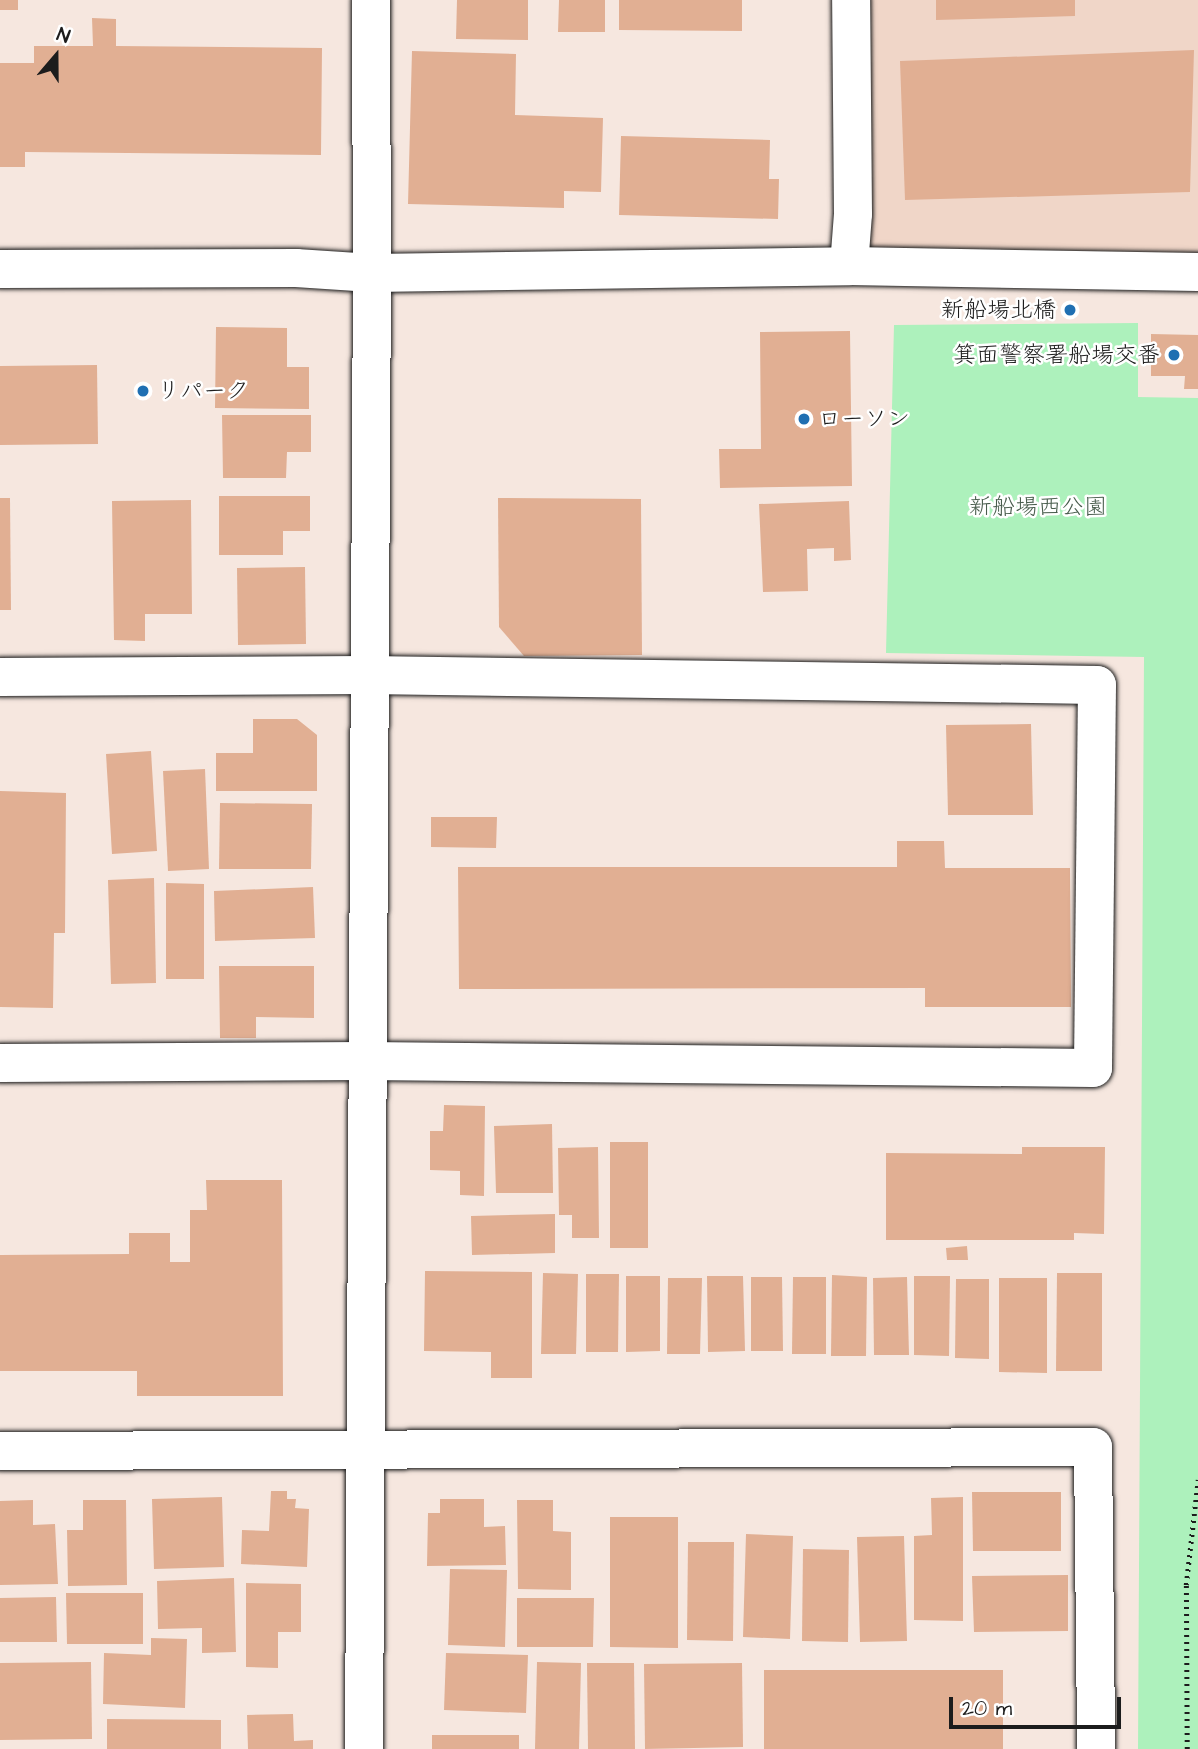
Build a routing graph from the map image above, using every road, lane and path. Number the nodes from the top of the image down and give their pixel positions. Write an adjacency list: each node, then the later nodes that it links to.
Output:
1 (371, 0): 6 (street)
2 (851, 0): 3 (street)
3 (849, 266): 5 (street); 6 (street)
4 (0, 269): 6 (street)
5 (1198, 272)
6 (372, 273): 7 (street)
7 (367, 675): 8 (street); 9 (street); 9 (street)
8 (0, 677)
9 (365, 1060): 10 (street); 11 (street)
10 (0, 1063)
11 (363, 1447): 12 (street); 14 (street); 15 (street)
12 (0, 1451)
13 (1198, 1480): 16 (path)
14 (364, 1749)
15 (1096, 1749)
16 (1187, 1749)

